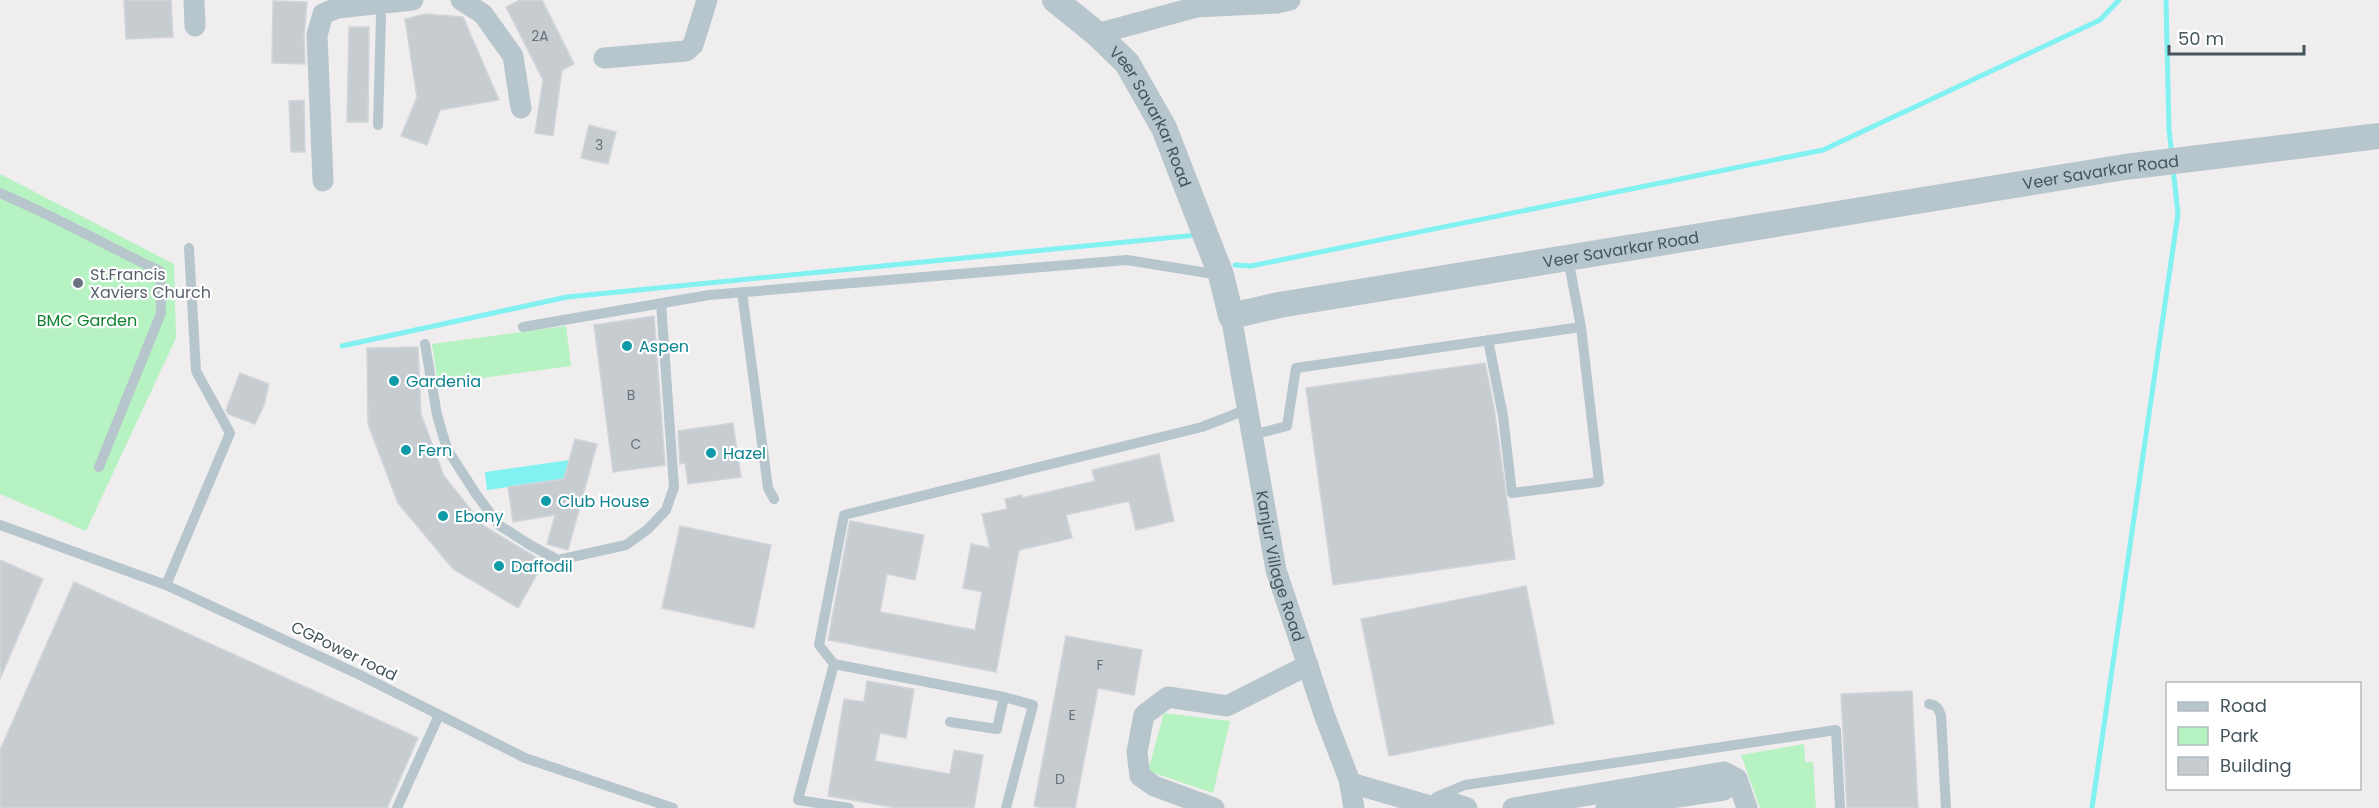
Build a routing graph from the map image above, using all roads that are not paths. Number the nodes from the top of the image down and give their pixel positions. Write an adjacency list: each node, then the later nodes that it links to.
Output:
1 (194, 0): 9 (street)
2 (413, 0): 8 (street)
3 (461, 0): 12 (street)
4 (707, 0): 11 (street)
5 (1055, 0): 10 (street, Veer Savarkar Road)
6 (1290, 0): 7 (street)
7 (1195, 4): 10 (street)
8 (380, 7): 13 (lane); 15 (street)
9 (195, 26)
10 (1096, 34): 19 (street, Veer Savarkar Road)
11 (604, 58)
12 (521, 108)
13 (378, 125)
14 (2379, 136): 18 (street, Veer Savarkar Road)
15 (323, 182)
16 (0, 193): 29 (lane)
17 (189, 248): 32 (lane)
18 (1568, 257): 22 (street, Veer Savarkar Road); 24 (lane)
19 (1221, 275): 20 (lane); 22 (street, Veer Savarkar Road)
20 (742, 292): 21 (lane); 30 (lane)
21 (661, 303): 23 (lane); 26 (lane)
22 (1238, 314): 27 (street, Kanjur Village Road)
23 (524, 327)
24 (1581, 327): 25 (lane); 25 (lane)
25 (1488, 340): 28 (lane)
26 (425, 344)
27 (1248, 410): 28 (street, Kanjur Village Road); 33 (lane)
28 (1252, 435): 34 (street, Kanjur Village Road)
29 (99, 467)
30 (774, 499)
31 (0, 525): 32 (lane, CGPower road)
32 (166, 585): 37 (lane, CGPower road)
33 (834, 664): 35 (lane); 44 (lane)
34 (1308, 665): 39 (street, Kanjur Village Road); 46 (street)
35 (1004, 697): 38 (lane); 45 (lane)
36 (1929, 704): 52 (lane)
37 (439, 715): 42 (lane); 43 (lane, CGPower road)
38 (950, 722)
39 (1351, 783): 41 (street); 47 (street, Kanjur Village Road)
40 (1606, 803): 49 (street); 50 (street)
41 (1430, 806): 48 (street); 51 (lane)
42 (397, 808)
43 (672, 808)
44 (849, 808)
45 (1006, 808)
46 (1214, 808)
47 (1354, 808)
48 (1467, 808)
49 (1513, 808)
50 (1747, 808)
51 (1840, 808)
52 (1946, 808)

